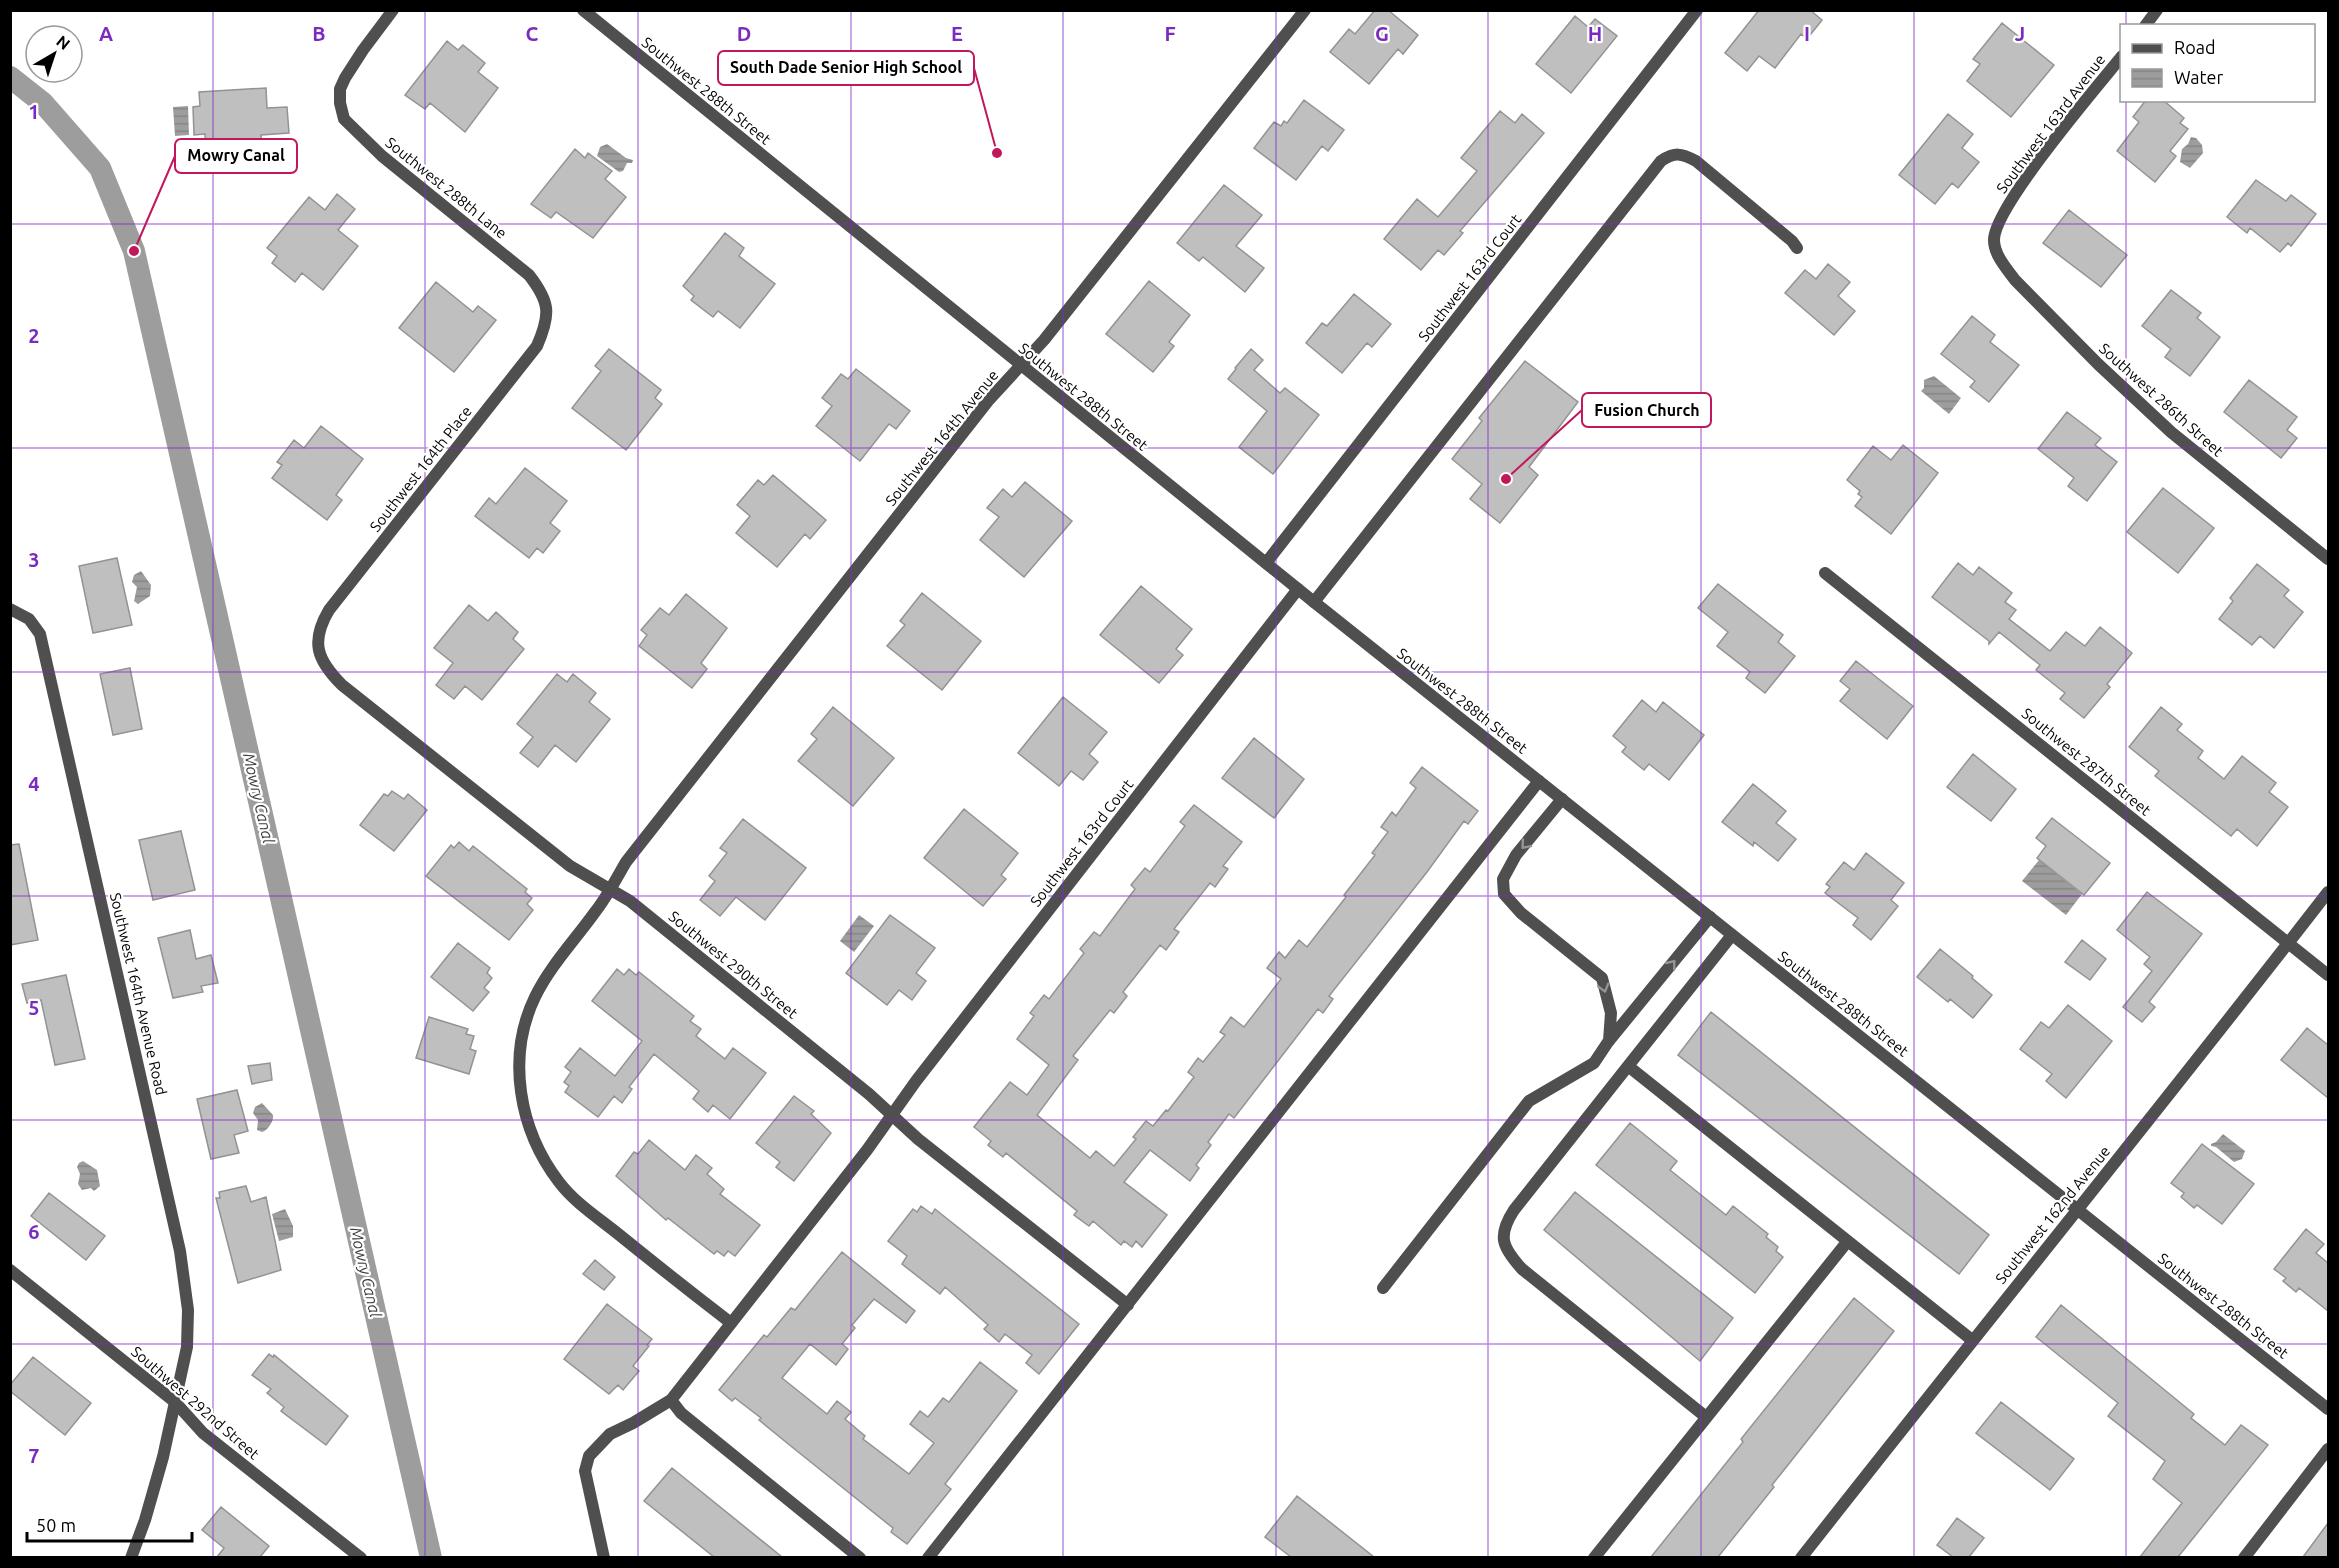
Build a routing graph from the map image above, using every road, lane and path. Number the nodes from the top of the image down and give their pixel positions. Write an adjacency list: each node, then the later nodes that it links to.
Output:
1 (393, 10): 10 (street, Southwest 288th Lane)
2 (583, 10): 11 (street, Southwest 288th Street)
3 (1305, 10): 11 (street, Southwest 164th Avenue)
4 (1697, 10): 13 (street, Southwest 163rd Court)
5 (2157, 10): 6 (street)
6 (2146, 24)
7 (2120, 57): 8 (street, Southwest 163rd Avenue)
8 (1994, 244): 12 (street, Southwest 286th Street)
9 (1797, 248): 16 (street)
10 (546, 304): 18 (street, Southwest 164th Place)
11 (1021, 366): 13 (street, Southwest 288th Street); 21 (street, Southwest 164th Avenue)
12 (2328, 559)
13 (1266, 563): 15 (street, Southwest 288th Street)
14 (1824, 573): 25 (street, Southwest 287th Street)
15 (1298, 589): 16 (street, Southwest 288th Street); 29 (street, Southwest 163rd Court)
16 (1314, 602): 19 (street, Southwest 288th Street)
17 (10, 609): 38 (street, Southwest 164th Avenue Road)
18 (319, 652): 21 (street, Southwest 290th Street)
19 (1539, 781): 20 (street, Southwest 288th Street); 34 (street)
20 (1562, 799): 23 (street, Southwest 288th Street); 27 (street, one-way to 27)
21 (609, 889): 29 (street, Southwest 290th Street); 35 (street, Southwest 164th Avenue)
22 (2328, 892): 25 (street, Southwest 162nd Avenue)
23 (1710, 917): 24 (street, Southwest 288th Street); 27 (street, one-way to 23)
24 (1732, 935): 28 (street); 30 (street, Southwest 288th Street)
25 (2288, 943): 26 (street, Southwest 287th Street); 30 (street, Southwest 162nd Avenue)
26 (2328, 975)
27 (1608, 1042): 33 (street)
28 (1628, 1066): 31 (street); 40 (street)
29 (891, 1115): 34 (street, Southwest 290th Street); 35 (street, Southwest 163rd Court)
30 (2078, 1210): 36 (street, Southwest 162nd Avenue); 39 (street, Southwest 288th Street)
31 (1847, 1242): 36 (street); 40 (street)
32 (10, 1270): 38 (street, Southwest 292nd Street)
33 (1383, 1288)
34 (1128, 1305): 46 (street)
35 (731, 1323): 37 (street, Southwest 163rd Court)
36 (1972, 1340): 48 (street, Southwest 162nd Avenue)
37 (671, 1400): 44 (street); 45 (street)
38 (175, 1402): 42 (street); 43 (street, Southwest 292nd Street)
39 (2328, 1409)
40 (1706, 1417): 47 (street)
41 (2328, 1449): 49 (street)
42 (131, 1557)
43 (361, 1557)
44 (604, 1557)
45 (860, 1557)
46 (928, 1557)
47 (1594, 1557)
48 (1801, 1557)
49 (2244, 1557)

